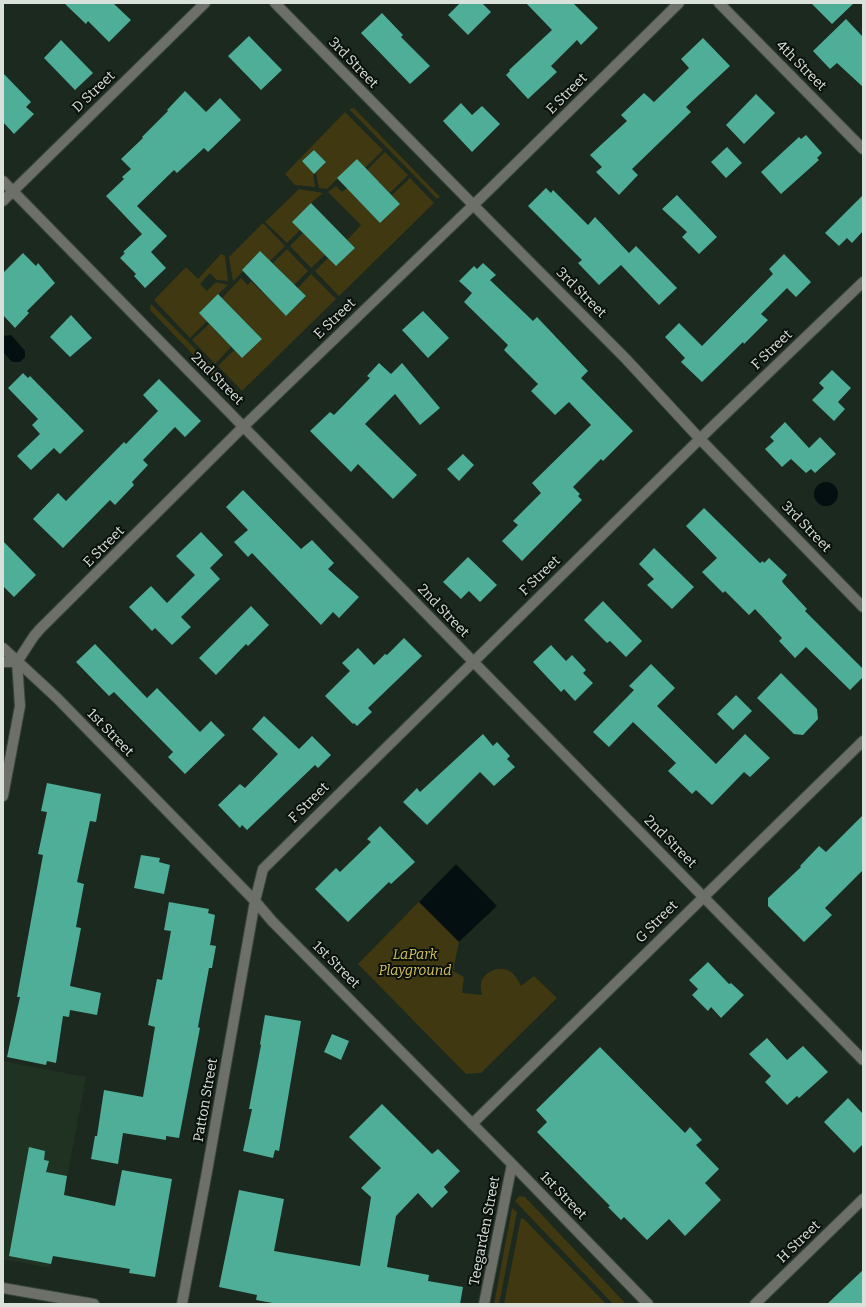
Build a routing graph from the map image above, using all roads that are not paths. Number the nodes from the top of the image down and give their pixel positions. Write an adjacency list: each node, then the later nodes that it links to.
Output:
1 (205, 3): 7 (street, D Street)
2 (275, 3): 9 (street, 3rd Street)
3 (679, 3): 9 (street, E Street)
4 (719, 3): 5 (street, 4th Street)
5 (863, 149)
6 (3, 181): 7 (street, 2nd Street)
7 (13, 191): 8 (street, D Street); 11 (street, 2nd Street)
8 (3, 201)
9 (473, 205): 11 (street, E Street); 12 (street, 3rd Street)
10 (863, 282): 12 (street, F Street)
11 (244, 426): 16 (street, E Street); 17 (street, 2nd Street)
12 (700, 439): 13 (street, 3rd Street); 17 (street, F Street)
13 (863, 607)
14 (3, 648): 16 (street, 1st Street)
15 (3, 662): 16 (street)
16 (17, 662): 19 (street); 21 (street, 1st Street)
17 (473, 662): 20 (street, 2nd Street); 21 (street, F Street)
18 (863, 741): 20 (street, G Street)
19 (3, 796)
20 (704, 896): 22 (street, 2nd Street); 23 (street, G Street)
21 (255, 901): 23 (street, 1st Street); 28 (street, Patton Street)
22 (863, 1060)
23 (472, 1124): 24 (street, 1st Street)
24 (512, 1164): 29 (street, Teegarden Street); 30 (street, 1st Street)
25 (863, 1199): 31 (street, H Street)
26 (3, 1288): 27 (street)
27 (94, 1304)
28 (182, 1304)
29 (484, 1304)
30 (648, 1304)
31 (755, 1304)

